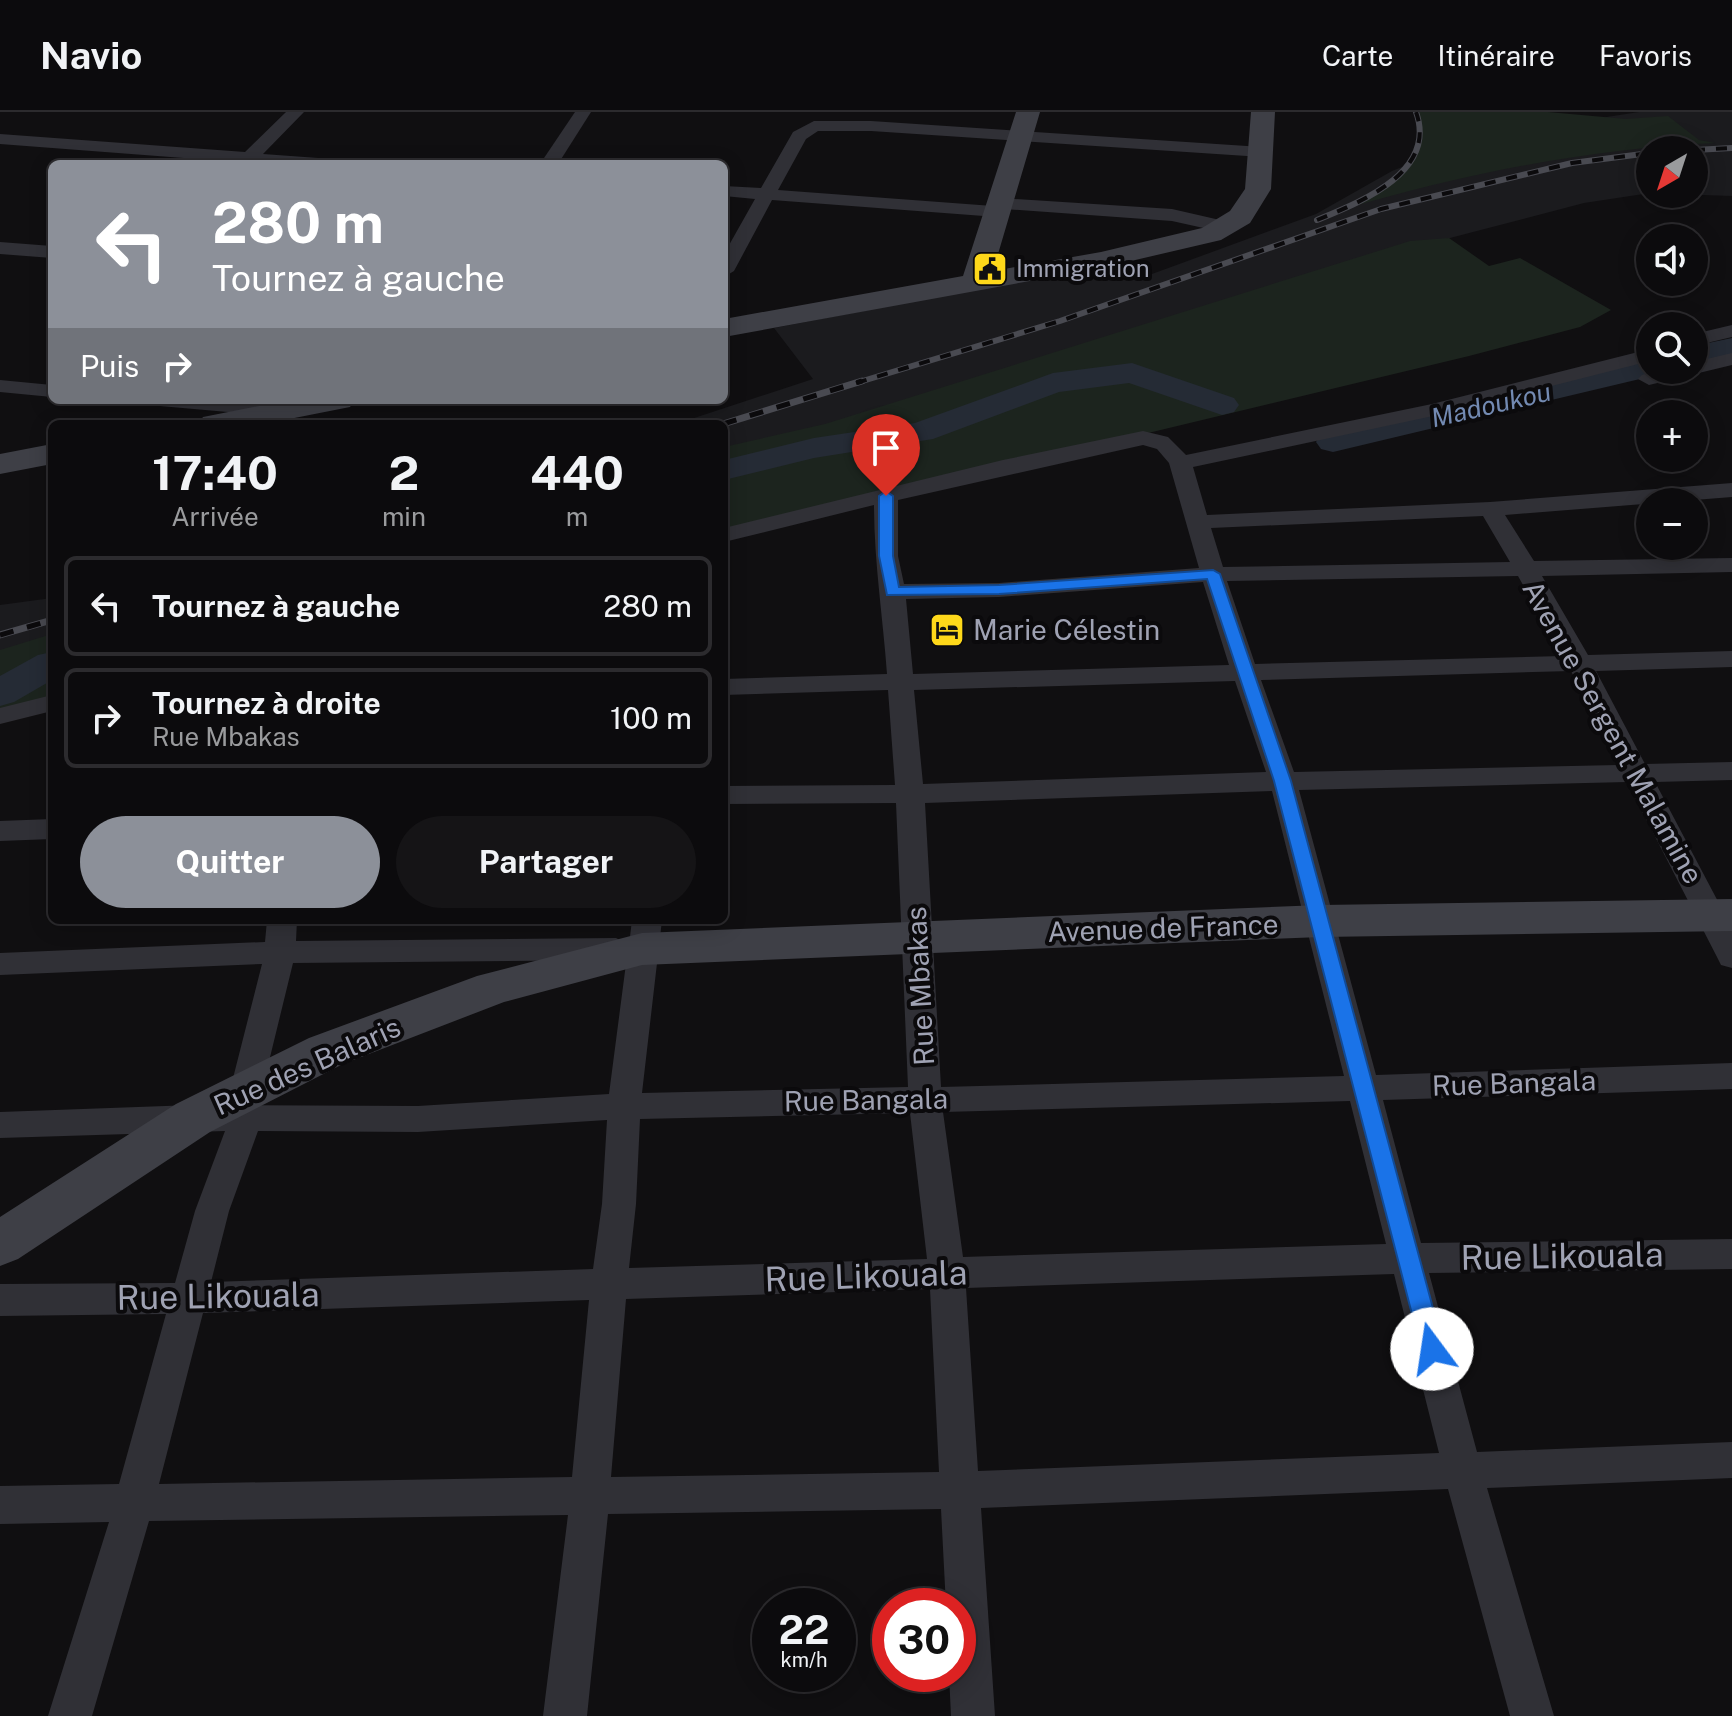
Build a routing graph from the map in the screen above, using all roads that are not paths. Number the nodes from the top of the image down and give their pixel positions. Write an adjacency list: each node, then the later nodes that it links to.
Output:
1 (296, 112): 7 (street)
2 (583, 112): 9 (street)
3 (1263, 112): 6 (street)
4 (1025, 124): 6 (street); 11 (street); 12 (street)
5 (0, 139): 7 (street)
6 (1262, 152): 13 (street)
7 (249, 158): 8 (street)
8 (277, 160)
9 (552, 160)
10 (728, 191): 11 (street)
11 (765, 194): 12 (street); 16 (street)
12 (998, 207): 13 (street); 17 (street)
13 (1226, 227): 17 (street)
14 (0, 248): 15 (street)
15 (48, 252)
16 (728, 263)
17 (976, 280): 18 (street)
18 (728, 327)
19 (1732, 331): 20 (street)
20 (1708, 337)
21 (1636, 359): 31 (street)
22 (1732, 359): 23 (street)
23 (1708, 365)
24 (0, 386): 25 (street)
25 (48, 391)
26 (205, 404): 28 (street)
27 (319, 404): 28 (street)
28 (285, 411): 29 (street)
29 (236, 420)
30 (48, 455): 32 (street)
31 (1180, 463): 34 (street); 36 (street)
32 (0, 464)
33 (1732, 490): 35 (street)
34 (886, 496): 37 (street); 41 (street, Rue Mbakas)
35 (1490, 509): 36 (street); 39 (street, Avenue Sergent Malamine)
36 (1199, 522): 40 (street)
37 (728, 534)
38 (1732, 565): 39 (street)
39 (1525, 570): 40 (street); 43 (street, Avenue Sergent Malamine)
40 (1213, 574): 41 (street); 44 (street)
41 (893, 592): 45 (street, Rue Mbakas)
42 (1732, 659): 43 (street)
43 (1579, 662): 44 (street); 50 (street, Avenue Sergent Malamine)
44 (1247, 671): 45 (street); 51 (street)
45 (900, 685): 46 (street); 52 (street, Rue Mbakas)
46 (728, 687)
47 (48, 704): 48 (street)
48 (0, 716)
49 (1732, 771): 50 (street)
50 (1640, 775): 51 (street); 56 (street, Avenue Sergent Malamine)
51 (1283, 781): 52 (street); 57 (street)
52 (910, 794): 53 (street); 60 (street, Rue Mbakas)
53 (728, 795)
54 (48, 829): 55 (street)
55 (0, 831)
56 (1722, 916): 57 (street, Avenue de France); 62 (street, Avenue Sergent Malamine)
57 (1321, 921): 60 (street, Avenue de France); 65 (street)
58 (282, 924): 61 (street)
59 (645, 935): 60 (street, Avenue de France); 61 (street); 67 (street, Rue des Balaris); 68 (street)
60 (918, 938): 66 (street, Rue Mbakas)
61 (280, 952): 63 (street); 67 (street)
62 (1732, 957)
63 (0, 964)
64 (1732, 1076): 65 (street, Rue Bangala)
65 (1365, 1088): 66 (street, Rue Bangala); 73 (street)
66 (925, 1099): 68 (street, Rue Bangala); 74 (street, Rue Mbakas)
67 (246, 1105): 68 (street, Rue Bangala); 69 (street, Rue des Balaris); 76 (street)
68 (624, 1106): 75 (street)
69 (193, 1118): 70 (street); 71 (street, Rue des Balaris)
70 (0, 1125)
71 (0, 1244)
72 (1732, 1254): 73 (street, Rue Likouala)
73 (1409, 1258): 74 (street, Rue Likouala); 79 (street)
74 (947, 1274): 75 (street, Rue Likouala); 80 (street, Rue Mbakas)
75 (609, 1284): 76 (street, Rue Likouala); 81 (street)
76 (190, 1298): 77 (street, Rue Likouala); 82 (street)
77 (0, 1300)
78 (1732, 1460): 79 (street)
79 (1463, 1471): 80 (street); 87 (street)
80 (958, 1490): 81 (street); 86 (street, Rue Mbakas)
81 (590, 1493): 82 (street); 85 (street)
82 (134, 1504): 83 (street); 84 (street)
83 (0, 1505)
84 (70, 1716)
85 (565, 1716)
86 (973, 1716)
87 (1532, 1716)

